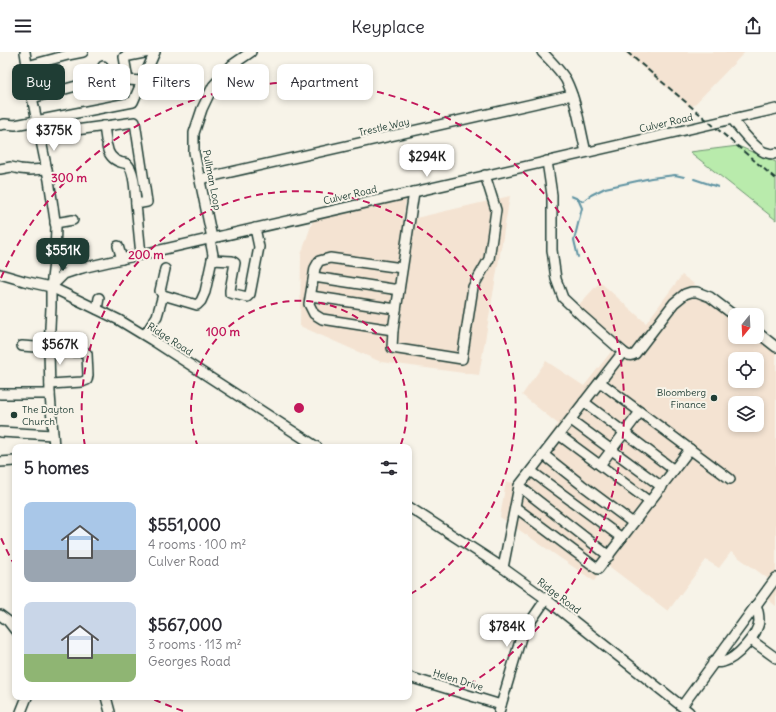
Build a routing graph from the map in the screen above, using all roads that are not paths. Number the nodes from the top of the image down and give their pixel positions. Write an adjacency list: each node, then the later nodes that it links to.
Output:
1 (25, 52): 7 (street)
2 (82, 52): 8 (street)
3 (149, 52): 10 (street)
4 (155, 52): 9 (street)
5 (251, 52): 26 (street, Pullman Loop)
6 (542, 52): 12 (street)
7 (27, 64)
8 (34, 64)
9 (150, 64)
10 (138, 81)
11 (138, 90): 16 (street)
12 (572, 95): 20 (street); 26 (street, Trestle Way)
13 (32, 100): 16 (street)
14 (776, 109): 15 (street, Culver Road)
15 (732, 119): 20 (street, Culver Road); 21 (street)
16 (36, 121): 17 (street); 19 (street)
17 (0, 125)
18 (104, 126): 19 (street); 28 (street); 28 (street)
19 (39, 135): 24 (street)
20 (586, 152): 22 (street, Culver Road)
21 (776, 153)
22 (548, 161): 25 (street, Culver Road); 57 (street)
23 (0, 169): 24 (street)
24 (46, 169): 30 (street)
25 (485, 175): 27 (street, Culver Road); 51 (street)
26 (200, 179): 32 (street, Pullman Loop)
27 (414, 192): 31 (street, Culver Road); 39 (street)
28 (136, 204): 35 (street)
29 (73, 220): 30 (street)
30 (55, 223): 34 (street)
31 (254, 228): 32 (street, Culver Road); 37 (street)
32 (211, 238): 35 (street, Culver Road); 37 (street, Pullman Loop)
33 (118, 246): 36 (street)
34 (55, 254): 38 (street); 43 (street)
35 (140, 255): 36 (street, Culver Road)
36 (122, 259): 38 (street, Culver Road)
37 (212, 260): 45 (street, Pullman Loop)
38 (82, 268): 43 (street, Culver Road)
39 (402, 268): 42 (street); 44 (street)
40 (165, 270): 45 (street)
41 (0, 274): 43 (street, Ridge Road)
42 (314, 277): 44 (street); 46 (street)
43 (51, 287): 48 (street, Ridge Road); 56 (street)
44 (399, 290): 49 (street)
45 (163, 295): 52 (street)
46 (311, 296): 49 (street); 51 (street)
47 (99, 298): 48 (street)
48 (97, 309): 52 (street, Ridge Road)
49 (396, 309): 51 (street)
50 (728, 311): 57 (street)
51 (393, 330)
52 (145, 335): 70 (street, Ridge Road)
53 (764, 338): 55 (street)
54 (22, 346): 56 (street)
55 (776, 347)
56 (49, 350): 59 (street); 59 (street)
57 (623, 352): 58 (street)
58 (600, 382): 62 (street); 63 (street)
59 (50, 384): 61 (street)
60 (0, 394): 61 (street)
61 (50, 394): 68 (street)
62 (584, 402): 64 (street); 66 (street)
63 (640, 412): 66 (street); 71 (street)
64 (571, 420): 67 (street); 72 (street)
65 (0, 432): 68 (street)
66 (624, 433): 72 (street); 77 (street)
67 (559, 435): 73 (street); 76 (street)
68 (53, 436): 69 (street)
69 (54, 444)
70 (312, 444)
71 (690, 449): 77 (street); 79 (street)
72 (612, 450): 76 (street); 81 (street)
73 (544, 454): 78 (street); 85 (street)
74 (12, 461): 75 (street)
75 (0, 462)
76 (600, 465): 82 (street)
77 (674, 470): 81 (street)
78 (531, 471): 80 (street); 86 (street)
79 (730, 479)
80 (519, 486): 83 (street); 87 (street)
81 (662, 487): 82 (street)
82 (650, 502): 85 (street)
83 (515, 507): 87 (street); 88 (street)
84 (412, 509): 88 (street, Ridge Road)
85 (633, 523): 86 (street)
86 (622, 538): 87 (street)
87 (609, 556)
88 (503, 568): 90 (street, Ridge Road)
89 (776, 578): 91 (street)
90 (546, 599): 100 (street, Ridge Road); 101 (street)
91 (756, 605): 94 (street); 96 (street)
92 (0, 615): 93 (street)
93 (12, 626)
94 (750, 640): 95 (street); 96 (street)
95 (776, 658)
96 (714, 662): 100 (street)
97 (412, 678): 101 (street, Helen Drive)
98 (26, 700): 102 (street)
99 (107, 700): 103 (street)
100 (682, 706): 104 (street, Ridge Road)
101 (500, 709)
102 (21, 712)
103 (110, 712)
104 (690, 712)

